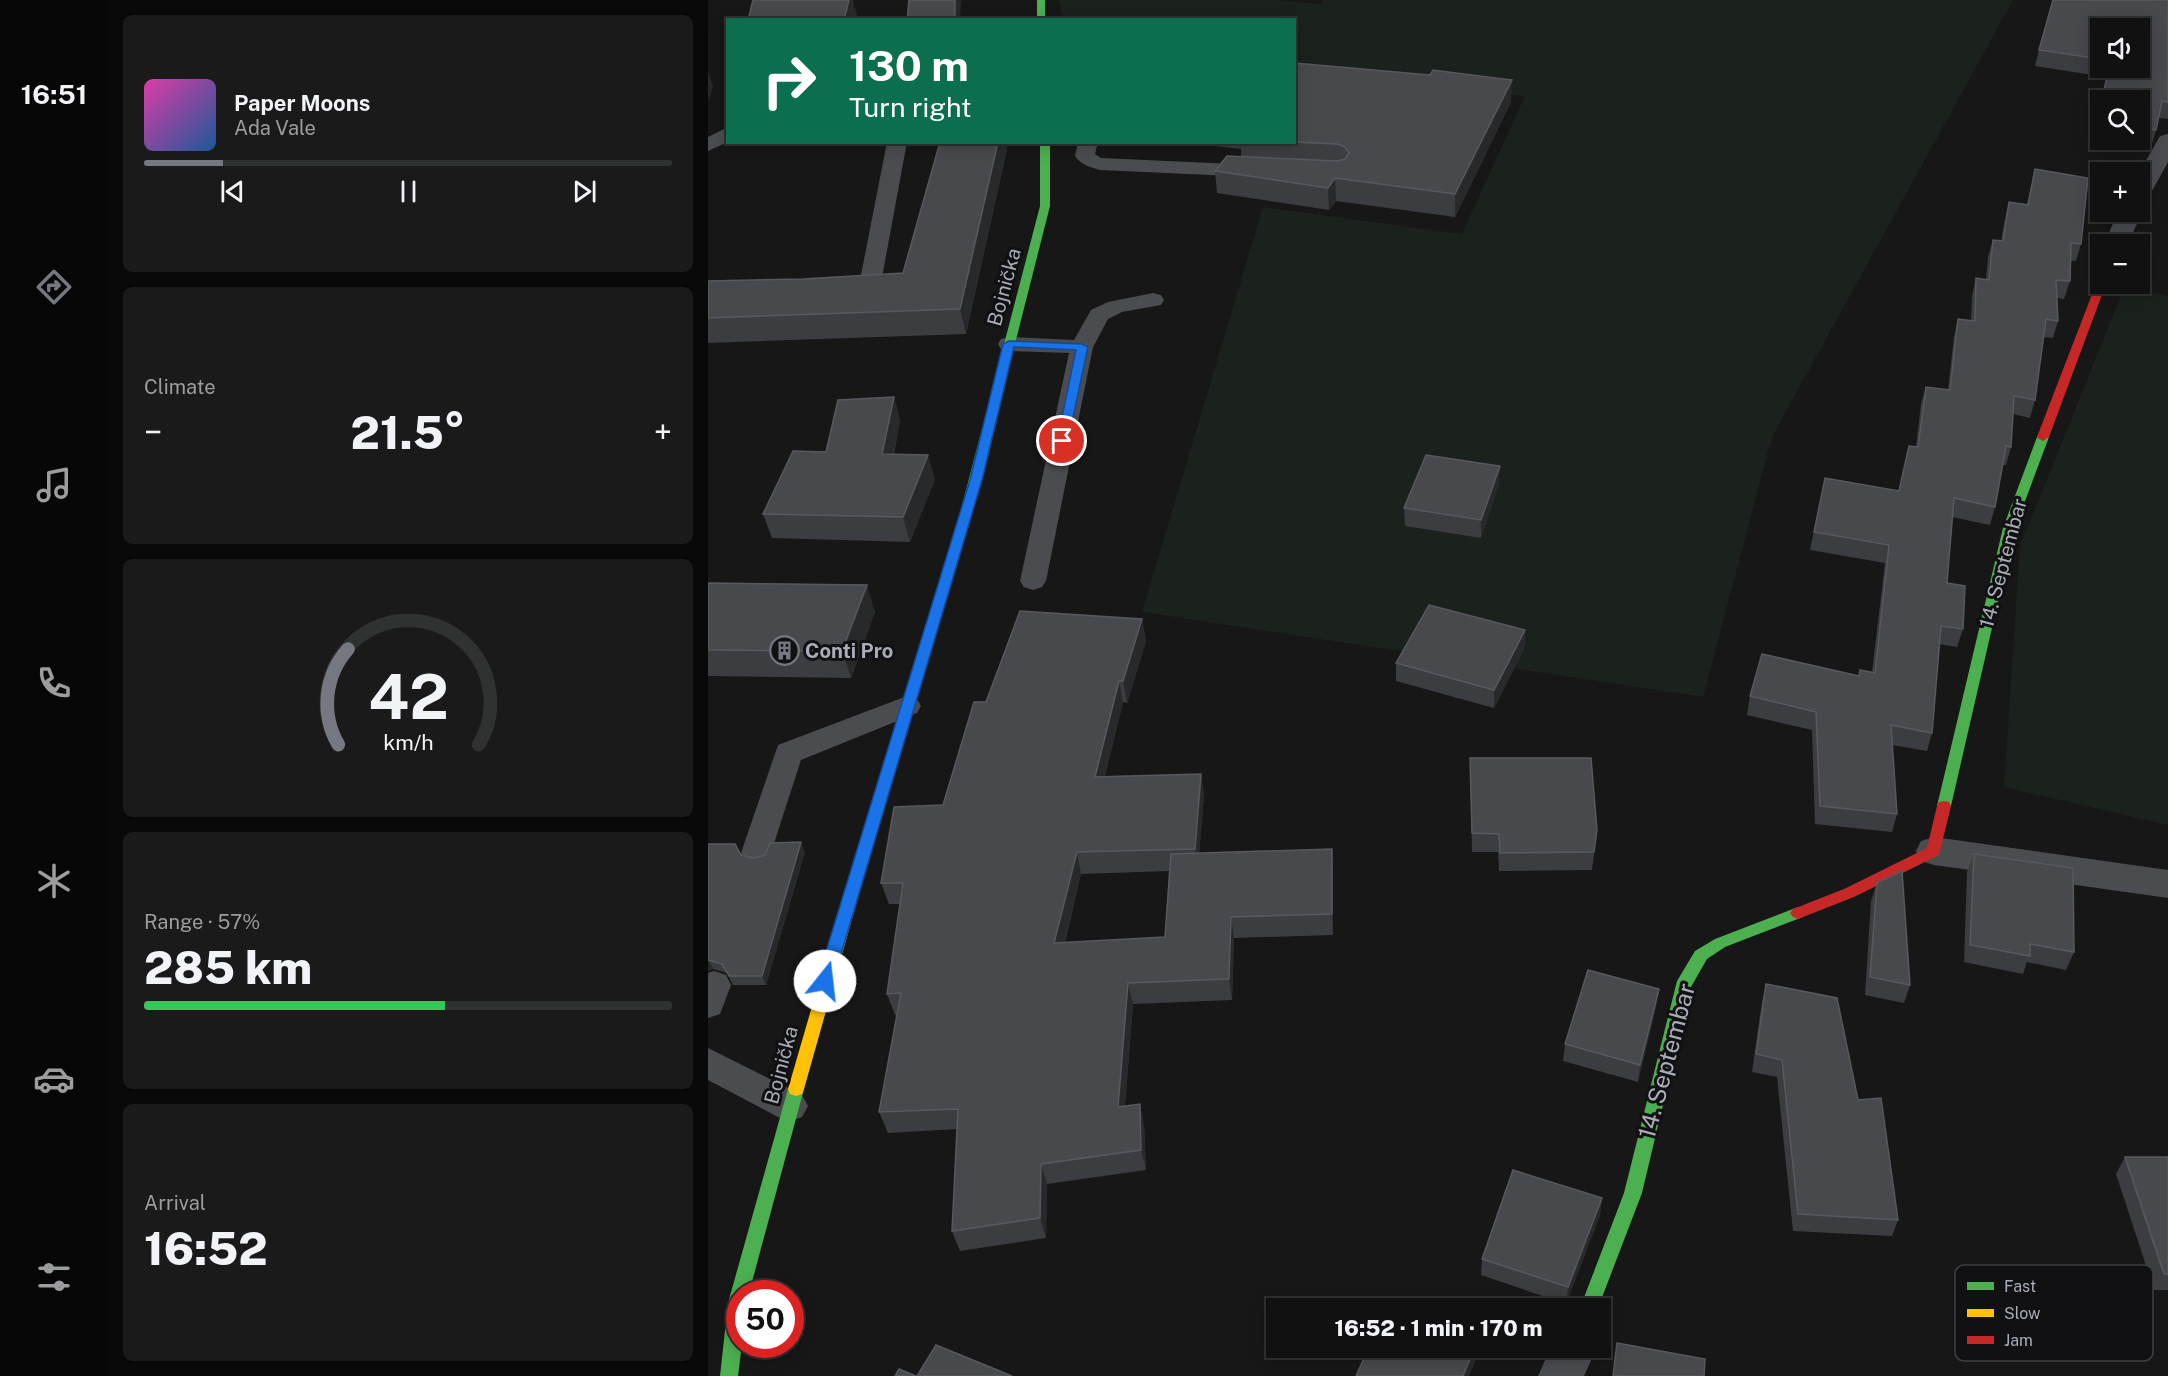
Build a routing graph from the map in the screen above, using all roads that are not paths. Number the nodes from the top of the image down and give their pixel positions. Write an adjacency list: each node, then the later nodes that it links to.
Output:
1 (1041, 0): 2 (main road)
2 (1041, 18)
3 (726, 134): 8 (lane)
4 (2168, 141): 10 (street)
5 (897, 144): 11 (lane)
6 (1045, 144): 14 (main road, Bojnička)
7 (1088, 144): 9 (lane)
8 (708, 145)
9 (1279, 172)
10 (2150, 175)
11 (822, 293)
12 (2097, 294): 18 (main road, 14. Septembar)
13 (1152, 300): 15 (lane)
14 (1009, 344): 15 (lane); 17 (main road, Bojnička)
15 (1082, 347): 16 (lane)
16 (1033, 581)
17 (907, 706): 19 (lane); 22 (main road, Bojnička)
18 (1934, 851): 20 (street); 23 (main road, 14. Septembar)
19 (757, 853)
20 (2168, 884)
21 (708, 1063): 22 (lane)
22 (790, 1106): 25 (main road, Bojnička)
23 (1594, 1298)
24 (1569, 1358): 26 (street)
25 (729, 1376)
26 (1561, 1376)

